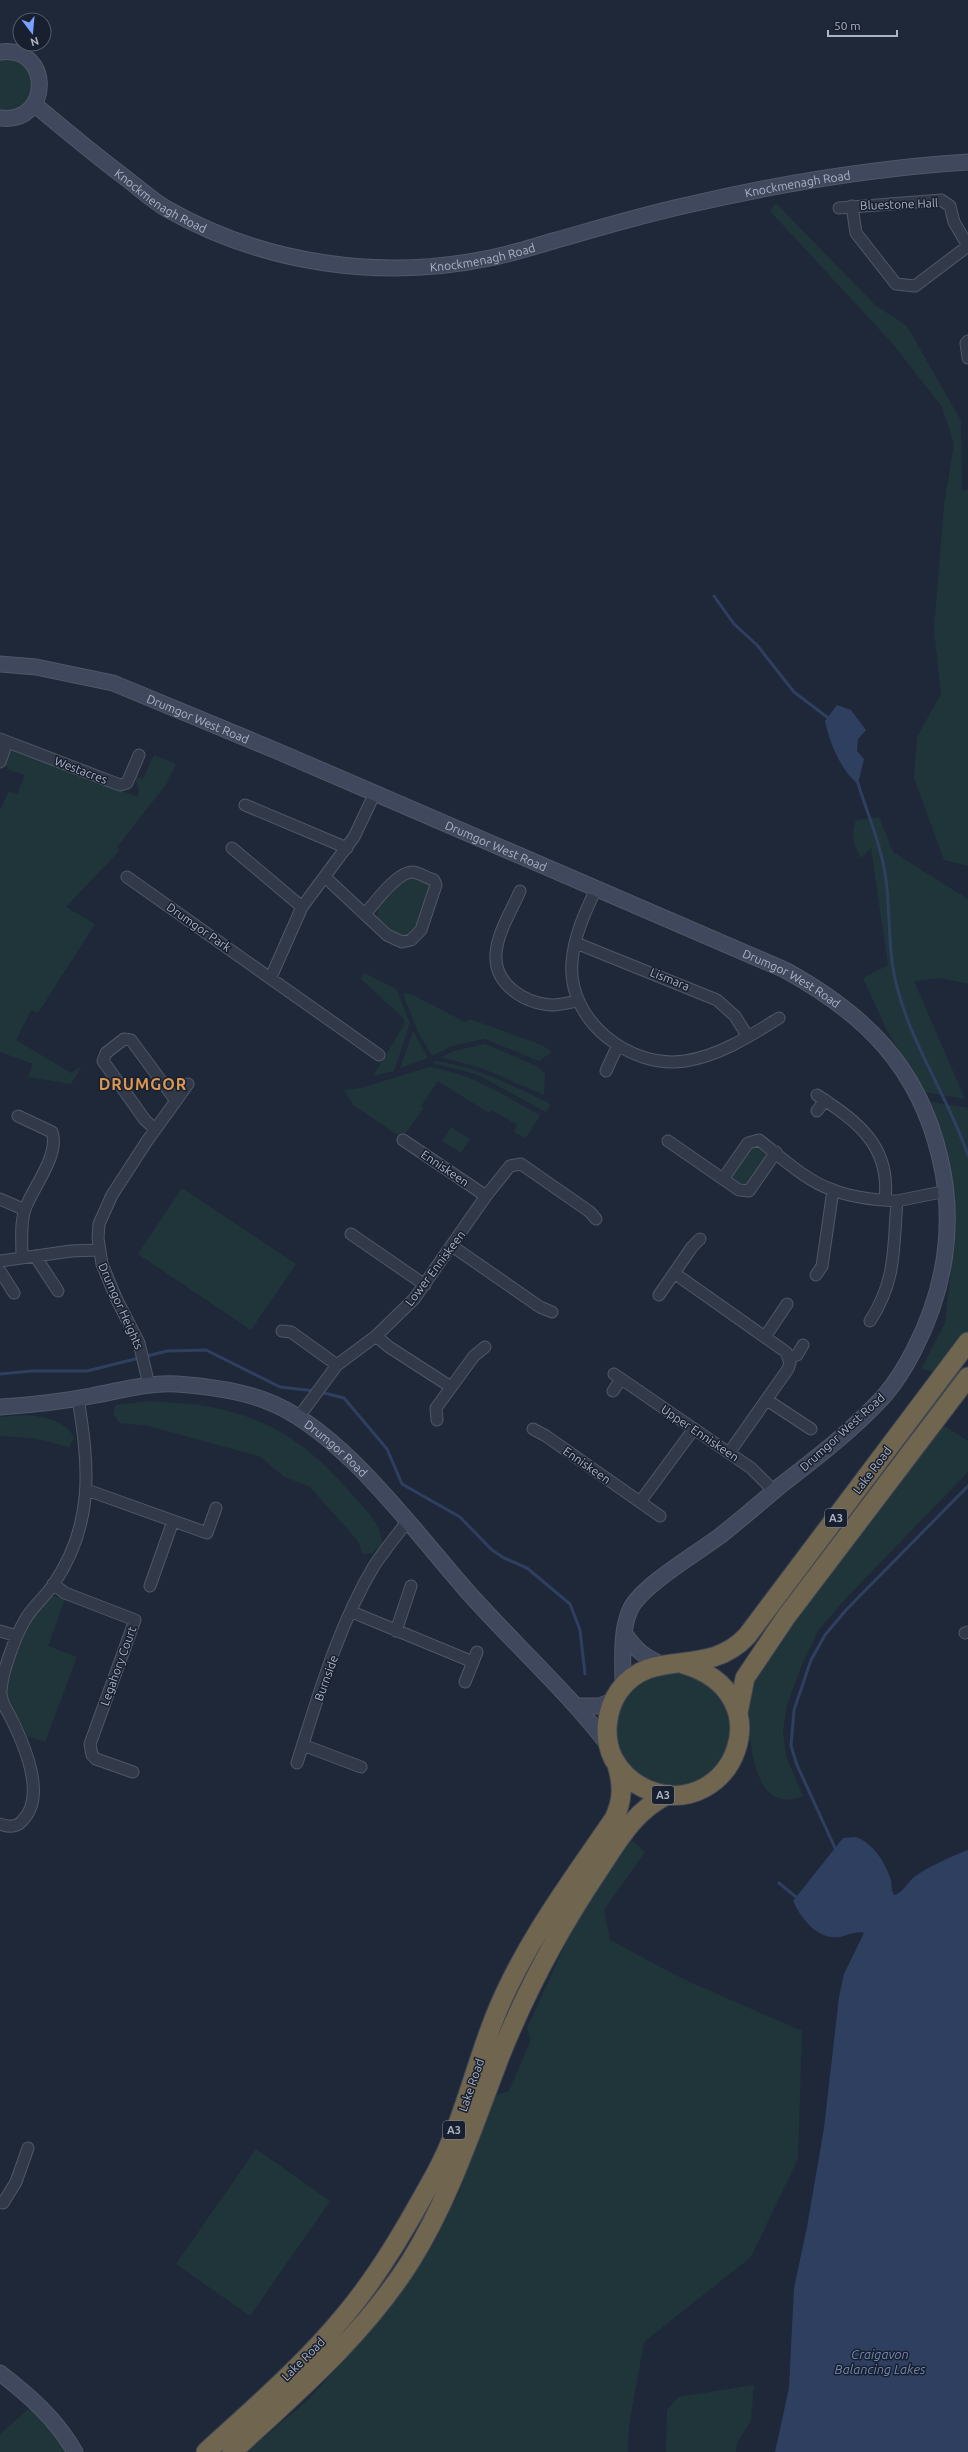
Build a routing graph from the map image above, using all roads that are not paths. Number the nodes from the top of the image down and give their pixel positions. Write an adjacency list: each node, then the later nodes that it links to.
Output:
1 (0, 52): 2 (street)
2 (34, 104): 3 (street); 4 (street, Knockmenagh Road)
3 (2, 119)
4 (968, 162)
5 (852, 206): 6 (street, Bluestone Hall); 7 (street, Bluestone Hall); 7 (street, Bluestone Hall)
6 (839, 208)
7 (968, 246)
8 (968, 341): 9 (street)
9 (968, 358)
10 (0, 664): 14 (street, Drumgor West Road)
11 (4, 741): 12 (street, Westacres); 13 (street, Westacres)
12 (139, 755)
13 (0, 762)
14 (374, 795): 17 (street); 20 (street, Drumgor West Road)
15 (244, 805): 17 (street)
16 (232, 848): 22 (street)
17 (346, 848): 19 (street)
18 (127, 877): 25 (street, Drumgor Park)
19 (326, 877): 22 (street); 23 (street)
20 (596, 889): 24 (street); 42 (street, Drumgor West Road)
21 (520, 891): 26 (street)
22 (302, 907): 25 (street)
23 (366, 913): 23 (street)
24 (576, 943): 26 (street); 28 (street, Lismara)
25 (271, 977): 30 (street, Drumgor Park)
26 (579, 1001): 29 (street)
27 (779, 1018): 28 (street)
28 (748, 1037): 29 (street)
29 (617, 1047): 31 (street)
30 (379, 1055)
31 (606, 1070)
32 (188, 1084): 33 (street, Drumgor Heights)
33 (176, 1101): 36 (street, Drumgor Heights); 36 (street)
34 (817, 1111): 45 (street)
35 (18, 1116): 47 (street)
36 (156, 1129): 52 (street, Drumgor Heights)
37 (403, 1140): 43 (street, Enniskeen)
38 (668, 1141): 40 (street)
39 (776, 1152): 40 (street); 40 (street); 41 (street)
40 (723, 1179)
41 (833, 1190): 45 (street); 58 (street)
42 (946, 1191): 46 (street); 88 (street, Drumgor West Road)
43 (486, 1196): 48 (street, Lower Enniskeen); 51 (street, Lower Enniskeen)
44 (0, 1199): 47 (street)
45 (885, 1200): 46 (street)
46 (897, 1201): 65 (street)
47 (25, 1210): 54 (street)
48 (596, 1219)
49 (700, 1239): 57 (street)
50 (355, 1240): 59 (street)
51 (452, 1246): 59 (street, Lower Enniskeen); 64 (street)
52 (98, 1250): 53 (street, Drumgor Heights); 75 (street, Drumgor Heights)
53 (35, 1256): 54 (street, Drumgor Heights); 60 (street)
54 (22, 1258): 55 (street, Drumgor Heights)
55 (0, 1261)
56 (0, 1271): 61 (street)
57 (674, 1272): 62 (street); 68 (street)
58 (816, 1275)
59 (425, 1285): 67 (street, Lower Enniskeen)
60 (58, 1291)
61 (14, 1293)
62 (659, 1295)
63 (787, 1304): 68 (street)
64 (552, 1312)
65 (870, 1321)
66 (282, 1331): 73 (street)
67 (376, 1336): 73 (street, Lower Enniskeen); 76 (street)
68 (765, 1337): 72 (street)
69 (968, 1342): 103 (highway, Lake Road / A3)
70 (804, 1345): 72 (street)
71 (485, 1347): 76 (street)
72 (789, 1358): 79 (street)
73 (337, 1365): 81 (street, Lower Enniskeen)
74 (968, 1377): 107 (highway, Lake Road / A3)
75 (149, 1386): 78 (street, Drumgor Road); 81 (street, Drumgor Road)
76 (451, 1388): 82 (street)
77 (613, 1391): 85 (street, Upper Enniskeen)
78 (78, 1398): 80 (street, Drumgor Road); 87 (street)
79 (767, 1400): 84 (street); 86 (street)
80 (0, 1407)
81 (298, 1418): 93 (street, Drumgor Road)
82 (437, 1420)
83 (533, 1429): 89 (street, Enniskeen)
84 (811, 1429)
85 (693, 1430): 86 (street, Upper Enniskeen); 89 (street)
86 (729, 1453): 88 (street, Upper Enniskeen)
87 (87, 1490): 92 (street); 94 (street)
88 (774, 1491): 100 (street, Drumgor West Road)
89 (640, 1502): 91 (street, Enniskeen)
90 (216, 1508): 92 (street)
91 (660, 1516)
92 (173, 1521): 95 (street)
93 (407, 1522): 97 (street, Burnside); 106 (street, Drumgor Road)
94 (53, 1584): 101 (street); 112 (street, Legahory Court)
95 (150, 1586)
96 (412, 1586): 99 (street)
97 (352, 1612): 99 (street); 108 (street, Burnside)
98 (0, 1631): 101 (street)
99 (396, 1631): 104 (street)
100 (625, 1634): 102 (street); 105 (street, Drumgor West Road)
101 (17, 1636): 114 (street)
102 (661, 1664): 103 (highway, A3); 105 (highway, A3)
103 (683, 1664): 107 (highway, A3)
104 (465, 1682)
105 (619, 1693): 106 (street); 109 (highway, A3)
106 (578, 1706): 109 (street, Drumgor Road)
107 (738, 1713): 113 (highway, A3)
108 (303, 1745): 110 (street, Burnside); 111 (street)
109 (612, 1754): 113 (highway, A3); 119 (highway, Lake Road / A3)
110 (297, 1763)
111 (360, 1767)
112 (133, 1772)
113 (667, 1795): 120 (highway, Lake Road / A3)
114 (0, 1824)
115 (28, 2148): 116 (street)
116 (1, 2204)
117 (0, 2373): 118 (street)
118 (73, 2449)
119 (206, 2452)
120 (232, 2452)

